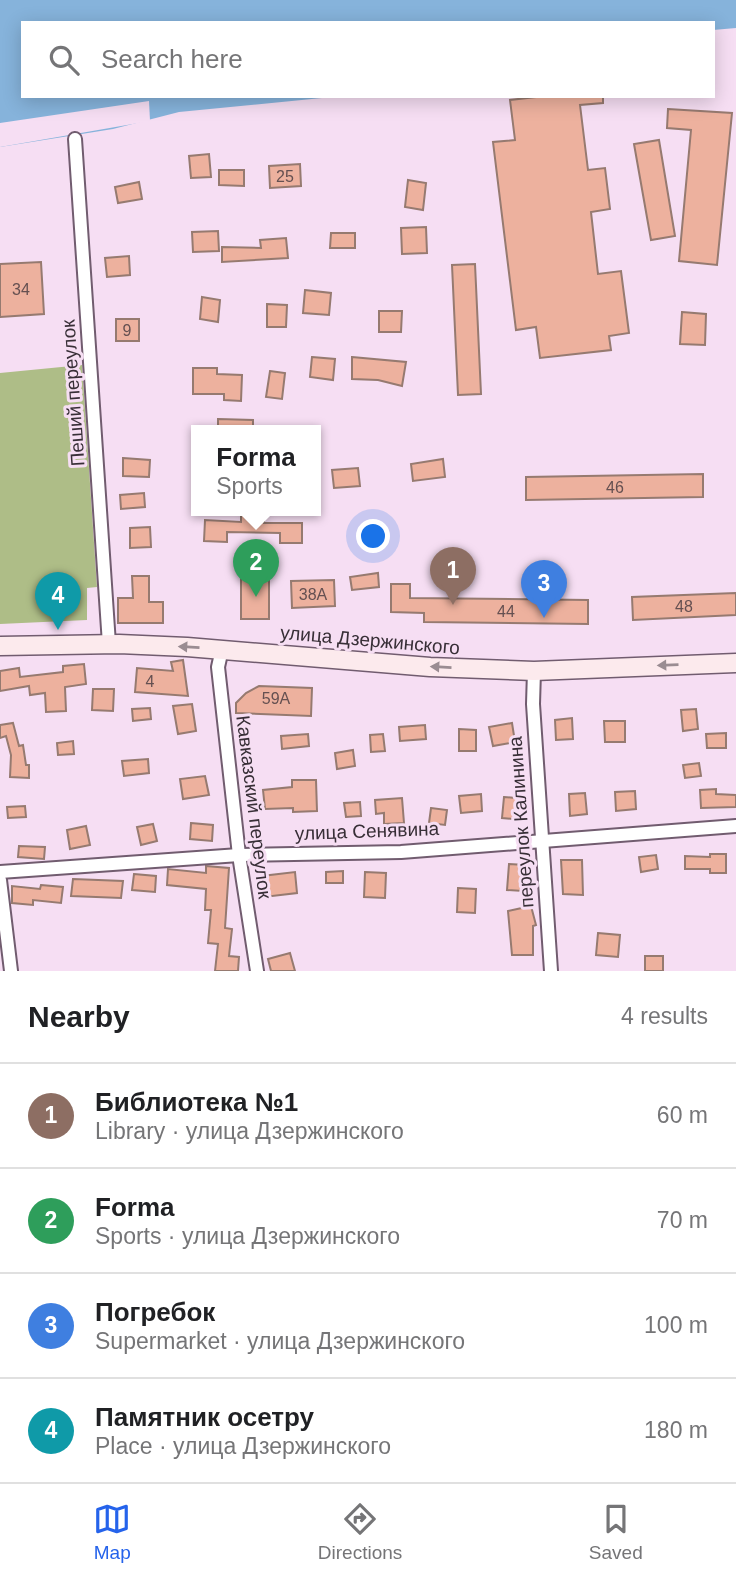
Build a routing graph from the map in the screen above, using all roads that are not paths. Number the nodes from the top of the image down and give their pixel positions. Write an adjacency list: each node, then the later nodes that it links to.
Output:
1 (75, 139): 2 (street, Пеший переулок)
2 (109, 644): 3 (main road, улица Дзержинского); 4 (main road, улица Дзержинского, one-way to 2)
3 (0, 646)
4 (222, 649): 6 (main road, улица Дзержинского, one-way to 4); 9 (street, Кавказский переулок)
5 (736, 663): 6 (main road, улица Дзержинского, one-way to 6)
6 (534, 671): 8 (street, переулок Калинина)
7 (736, 826): 8 (street, улица Сенявина)
8 (542, 838): 9 (street, улица Сенявина); 14 (street, переулок Калинина)
9 (239, 855): 10 (street, улица Сенявина); 13 (street, Кавказский переулок)
10 (0, 872)
11 (0, 880): 12 (street)
12 (11, 971)
13 (257, 971)
14 (551, 971)

